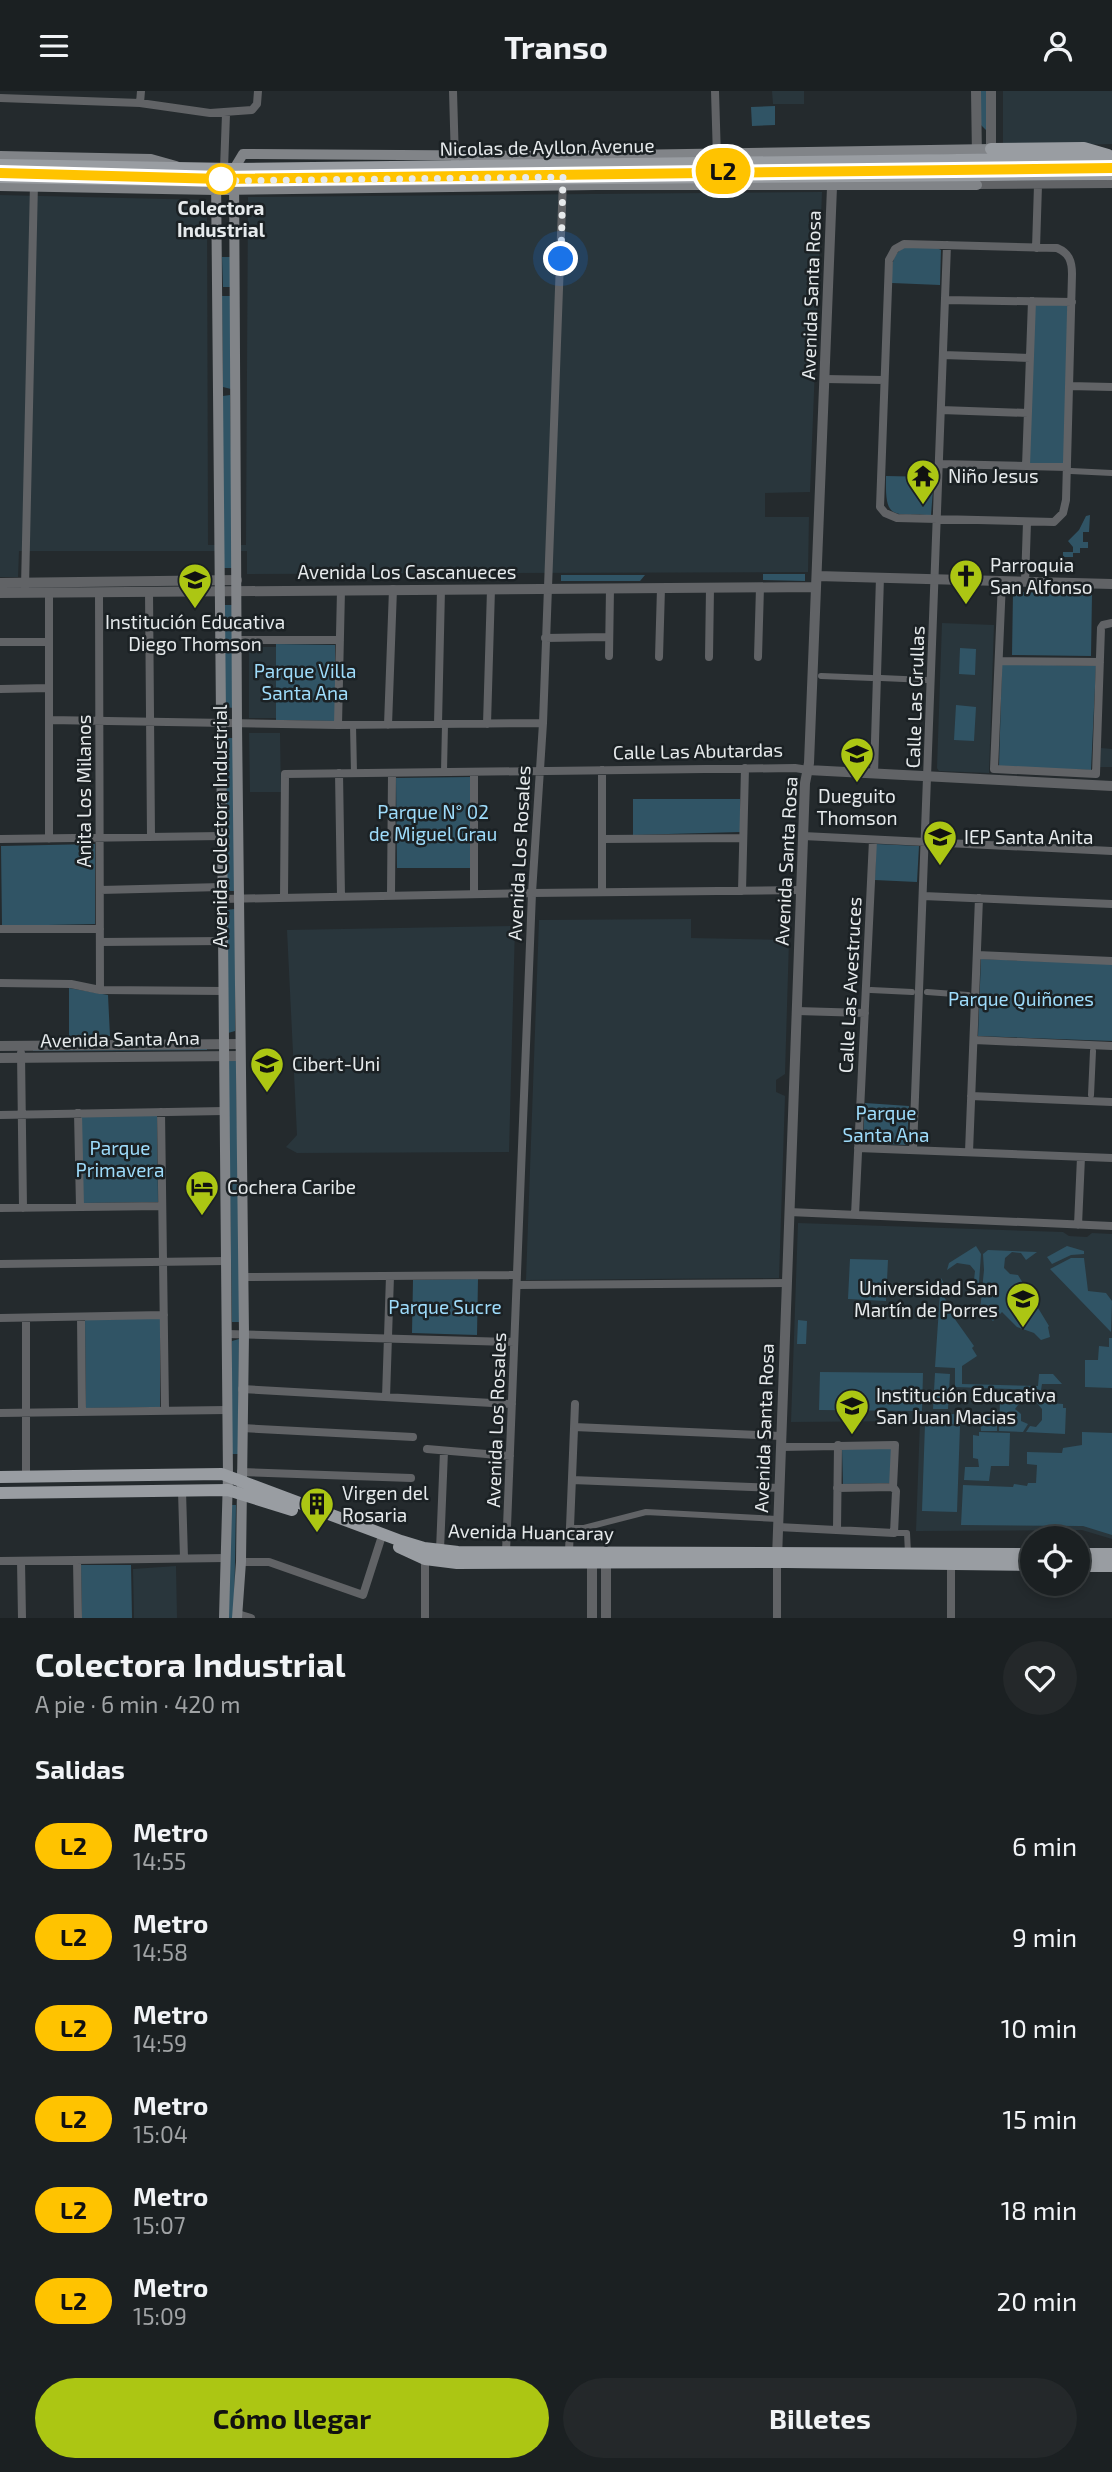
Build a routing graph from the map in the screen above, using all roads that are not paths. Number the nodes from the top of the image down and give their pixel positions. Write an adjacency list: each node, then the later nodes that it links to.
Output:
1 (141, 91): 9 (street)
2 (258, 91): 10 (street)
3 (453, 91): 18 (street)
4 (715, 91): 17 (street)
5 (976, 91): 11 (street)
6 (991, 91): 12 (street)
7 (78, 95): 8 (street); 9 (street)
8 (0, 98)
9 (140, 103): 10 (street)
10 (226, 114): 28 (street)
11 (977, 127): 12 (street); 14 (street)
12 (991, 133): 14 (street)
13 (653, 155): 17 (main road, Nicolas de Ayllon Avenue); 22 (main road); 23 (main road, Nicolas de Ayllon Avenue)
14 (984, 155): 16 (main road, Nicolas de Ayllon Avenue); 17 (main road, Nicolas de Ayllon Avenue); 19 (main road, Nicolas de Ayllon Avenue)
15 (0, 156): 21 (main road)
16 (1112, 157)
17 (717, 159): 19 (main road, Nicolas de Ayllon Avenue); 22 (main road, Nicolas de Ayllon Avenue)
18 (455, 161): 23 (main road, Nicolas de Ayllon Avenue); 24 (main road, Nicolas de Ayllon Avenue); 28 (main road, Nicolas de Ayllon Avenue)
19 (833, 162): 30 (street, Avenida Santa Rosa)
20 (0, 165): 27 (main road, Nicolas de Ayllon Avenue)
21 (182, 169): 27 (main road, Nicolas de Ayllon Avenue); 28 (main road, Nicolas de Ayllon Avenue)
22 (616, 170): 23 (main road, Nicolas de Ayllon Avenue); 30 (main road, Nicolas de Ayllon Avenue); 32 (main road)
23 (563, 171): 24 (main road, Nicolas de Ayllon Avenue); 28 (main road, Nicolas de Ayllon Avenue); 32 (main road, Nicolas de Ayllon Avenue); 76 (street, Avenida Los Rosales)
24 (316, 174): 28 (main road, Nicolas de Ayllon Avenue)
25 (1112, 174): 29 (main road, Nicolas de Ayllon Avenue)
26 (0, 177): 27 (main road, Nicolas de Ayllon Avenue)
27 (34, 177): 28 (main road, Nicolas de Ayllon Avenue); 34 (main road); 70 (street)
28 (225, 178): 37 (main road, Avenida Colectora Industrial); 38 (main road, Avenida Colectora Industrial)
29 (981, 180): 30 (main road, Nicolas de Ayllon Avenue); 33 (street)
30 (833, 182): 32 (main road, Nicolas de Ayllon Avenue); 44 (street, Avenida Santa Rosa)
31 (1112, 184): 33 (street)
32 (596, 185)
33 (1038, 185): 36 (street)
34 (0, 186)
35 (947, 245): 36 (street); 39 (street, Calle Las Grullas); 45 (street)
36 (1036, 248): 41 (street)
37 (235, 294): 38 (main road); 49 (main road, Avenida Colectora Industrial)
38 (216, 295): 48 (main road, Avenida Colectora Industrial)
39 (945, 300): 40 (street); 42 (street, Calle Las Grullas)
40 (1032, 301): 41 (street); 43 (street)
41 (1072, 302): 46 (street)
42 (943, 355): 43 (street); 50 (street, Calle Las Grullas)
43 (1030, 358): 51 (street)
44 (825, 379): 45 (street); 58 (street, Avenida Santa Rosa)
45 (884, 380): 56 (street)
46 (1069, 386): 47 (street); 54 (street)
47 (1112, 387)
48 (217, 394): 49 (main road); 66 (main road, Avenida Colectora Industrial)
49 (236, 395): 65 (main road, Avenida Colectora Industrial)
50 (941, 410): 51 (street); 52 (street, Calle Las Grullas)
51 (1028, 413): 53 (street)
52 (940, 464): 53 (street); 56 (street, Calle Las Grullas)
53 (1026, 466): 54 (street)
54 (1069, 469): 55 (street); 57 (street)
55 (1112, 473)
56 (938, 519): 57 (street); 60 (street, Calle Las Grullas)
57 (1027, 521): 62 (street)
58 (817, 576): 59 (street); 69 (street, Avenida Santa Rosa)
59 (880, 577): 60 (street); 121 (street)
60 (936, 579): 61 (street); 122 (street, Calle Las Grullas)
61 (1002, 581): 62 (street); 93 (street)
62 (1025, 582): 64 (street)
63 (0, 583): 70 (street, Avenida Los Cascanueces)
64 (1112, 584)
65 (237, 585): 66 (street, Avenida Los Cascanueces); 77 (street, Avenida Los Cascanueces); 85 (main road, Avenida Colectora Industrial)
66 (219, 586): 70 (street, Avenida Los Cascanueces); 78 (street, Avenida Los Cascanueces); 104 (main road, Avenida Colectora Industrial)
67 (710, 587): 68 (street, Avenida Los Cascanueces); 72 (street, Avenida Los Cascanueces); 91 (street)
68 (760, 587): 69 (street, Avenida Los Cascanueces); 92 (street)
69 (814, 587): 113 (street, Avenida Santa Rosa)
70 (25, 588): 79 (street, Avenida Los Cascanueces); 81 (street, Avenida Los Cascanueces)
71 (610, 588): 72 (street, Avenida Los Cascanueces); 76 (street, Avenida Los Cascanueces); 84 (street)
72 (661, 588): 90 (street)
73 (393, 589): 74 (street, Avenida Los Cascanueces); 77 (street, Avenida Los Cascanueces); 111 (street)
74 (441, 589): 75 (street, Avenida Los Cascanueces); 107 (street)
75 (491, 589): 76 (street, Avenida Los Cascanueces); 108 (street)
76 (547, 589): 83 (street, Avenida Los Rosales)
77 (341, 590): 86 (street)
78 (149, 591): 80 (street, Avenida Los Cascanueces); 103 (street)
79 (49, 592): 80 (street, Avenida Los Cascanueces); 88 (street)
80 (99, 592): 102 (street, Anita Los Milanos)
81 (0, 593)
82 (1112, 623): 94 (street)
83 (545, 638): 84 (street); 105 (street, Avenida Los Rosales)
84 (609, 638): 89 (street)
85 (237, 640): 86 (street); 106 (main road, Avenida Colectora Industrial)
86 (340, 640): 109 (street)
87 (0, 642): 88 (street)
88 (49, 642): 99 (street)
89 (609, 656)
90 (659, 657)
91 (709, 657)
92 (758, 657)
93 (999, 661): 94 (street); 94 (street)
94 (1100, 662)
95 (821, 677): 96 (street)
96 (872, 678)
97 (881, 678): 98 (street)
98 (926, 680)
99 (49, 688): 100 (street); 101 (street)
100 (0, 689)
101 (49, 720): 102 (street); 130 (street)
102 (99, 721): 103 (street); 127 (street, Anita Los Milanos)
103 (150, 722): 104 (street); 126 (street)
104 (220, 722): 106 (street); 124 (main road, Avenida Colectora Industrial)
105 (542, 723): 108 (street); 115 (street, Avenida Los Rosales)
106 (237, 724): 109 (street); 146 (main road, Avenida Colectora Industrial)
107 (441, 724): 108 (street); 111 (street); 116 (street)
108 (487, 724)
109 (338, 725): 110 (street)
110 (353, 725): 111 (street); 119 (street)
111 (388, 725)
112 (745, 768): 113 (street, Calle Las Abutardas); 114 (street, Calle Las Abutardas); 128 (street)
113 (808, 769): 121 (street, Calle Las Abutardas); 125 (street, Avenida Santa Rosa)
114 (602, 770): 115 (street, Calle Las Abutardas); 131 (street)
115 (540, 771): 117 (street, Calle Las Abutardas); 140 (street, Avenida Los Rosales)
116 (444, 772): 117 (street, Calle Las Abutardas); 120 (street, Calle Las Abutardas)
117 (474, 772): 141 (street)
118 (339, 773): 119 (street, Calle Las Abutardas); 143 (street); 145 (street, Calle Las Abutardas)
119 (354, 773): 120 (street, Calle Las Abutardas)
120 (392, 773): 142 (street)
121 (874, 774): 122 (street, Calle Las Abutardas)
122 (928, 776): 123 (street, Calle Las Abutardas); 133 (street, Calle Las Grullas)
123 (1112, 786)
124 (222, 836): 126 (street); 139 (main road, Avenida Colectora Industrial)
125 (803, 836): 132 (street); 137 (street, Avenida Santa Rosa)
126 (151, 837): 127 (street)
127 (100, 838): 130 (street); 135 (street, Anita Los Milanos)
128 (743, 838): 131 (street); 136 (street)
129 (0, 839): 130 (street)
130 (49, 839)
131 (602, 839): 138 (street)
132 (873, 840): 133 (street); 163 (street, Calle Las Avestruces)
133 (925, 842): 134 (street); 144 (street, Calle Las Grullas)
134 (1112, 851)
135 (100, 890): 139 (street); 150 (street, Anita Los Milanos)
136 (742, 891): 137 (street); 138 (street)
137 (801, 891): 162 (street, Avenida Santa Rosa)
138 (602, 892): 140 (street)
139 (222, 893): 146 (street); 151 (main road, Avenida Colectora Industrial)
140 (532, 893): 141 (street); 200 (street, Avenida Los Rosales)
141 (474, 894): 142 (street)
142 (391, 895): 143 (street)
143 (341, 896): 145 (street)
144 (923, 896): 147 (street); 183 (street, Calle Las Grullas)
145 (284, 897): 146 (street)
146 (238, 898): 165 (main road, Avenida Colectora Industrial)
147 (979, 898): 148 (street); 153 (street)
148 (1112, 904)
149 (0, 929): 150 (street)
150 (100, 929): 152 (street, Anita Los Milanos)
151 (223, 941): 152 (street); 158 (main road, Avenida Colectora Industrial)
152 (100, 942): 157 (street, Anita Los Milanos)
153 (977, 955): 154 (street); 164 (street)
154 (1112, 961)
155 (0, 983): 157 (street)
156 (871, 989): 159 (street)
157 (100, 990): 158 (street)
158 (223, 991): 169 (main road, Avenida Colectora Industrial)
159 (912, 992)
160 (927, 992): 161 (street)
161 (968, 995)
162 (797, 1011): 163 (street); 191 (street, Avenida Santa Rosa)
163 (864, 1013): 182 (street, Calle Las Avestruces)
164 (974, 1040): 167 (street); 175 (street)
165 (240, 1044): 169 (street, Avenida Santa Ana); 171 (main road, Avenida Colectora Industrial)
166 (21, 1046): 168 (street, Avenida Santa Ana); 169 (street, Avenida Santa Ana); 173 (street)
167 (1112, 1046)
168 (0, 1047)
169 (224, 1050): 171 (street, Avenida Santa Ana); 173 (street, Avenida Santa Ana); 177 (main road, Avenida Colectora Industrial)
170 (1093, 1051): 174 (street)
171 (240, 1056): 199 (main road, Avenida Colectora Industrial)
172 (0, 1058): 173 (street, Avenida Santa Ana)
173 (21, 1058): 179 (street)
174 (1091, 1095)
175 (971, 1096): 176 (street); 184 (street)
176 (1112, 1102)
177 (224, 1111): 178 (street); 195 (main road, Avenida Colectora Industrial)
178 (161, 1112): 180 (street); 187 (street)
179 (22, 1114): 180 (street); 181 (street); 190 (street)
180 (78, 1114): 188 (street)
181 (0, 1115)
182 (858, 1148): 183 (street); 192 (street, Calle Las Avestruces)
183 (913, 1150): 184 (street)
184 (969, 1152): 185 (street)
185 (1081, 1157): 186 (street); 193 (street)
186 (1112, 1158)
187 (162, 1206): 188 (street); 196 (street)
188 (80, 1207): 190 (street)
189 (0, 1208): 190 (street)
190 (23, 1208)
191 (789, 1212): 192 (street); 201 (street, Avenida Santa Rosa)
192 (855, 1215): 193 (street)
193 (1078, 1225): 194 (street)
194 (1112, 1226)
195 (226, 1261): 196 (street); 206 (main road, Avenida Colectora Industrial)
196 (163, 1262): 197 (street); 202 (street)
197 (0, 1264)
198 (390, 1276): 199 (street); 200 (street); 208 (street)
199 (243, 1277): 207 (main road, Avenida Colectora Industrial)
200 (517, 1280): 201 (street); 209 (street, Avenida Los Rosales)
201 (787, 1283): 222 (street, Avenida Santa Rosa)
202 (164, 1315): 203 (street); 215 (street)
203 (81, 1317): 205 (street); 217 (street)
204 (0, 1318): 205 (street)
205 (26, 1318): 216 (street)
206 (226, 1334): 207 (street); 214 (main road, Avenida Colectora Industrial)
207 (244, 1334): 208 (street); 210 (main road, Avenida Colectora Industrial)
208 (388, 1339): 209 (street); 211 (street)
209 (514, 1342): 212 (street, Avenida Los Rosales)
210 (242, 1389): 211 (street); 220 (main road, Avenida Colectora Industrial)
211 (386, 1397): 212 (street)
212 (512, 1404): 226 (street, Avenida Los Rosales)
213 (575, 1404): 219 (street)
214 (227, 1410): 215 (street); 227 (main road, Avenida Colectora Industrial)
215 (165, 1411): 217 (street)
216 (26, 1412): 217 (street); 218 (street); 229 (street)
217 (82, 1412)
218 (0, 1413)
219 (574, 1427): 222 (street); 231 (street)
220 (242, 1428): 221 (street); 232 (main road, Avenida Colectora Industrial)
221 (413, 1437)
222 (781, 1441): 223 (street); 234 (street, Avenida Santa Rosa)
223 (838, 1445): 233 (street); 235 (street)
224 (427, 1449): 225 (street)
225 (444, 1451): 226 (street); 244 (street)
226 (510, 1456): 245 (street, Avenida Los Rosales)
227 (228, 1476): 229 (main road, Avenida Huancaray); 232 (main road, Avenida Huancaray); 236 (main road, Avenida Colectora Industrial)
228 (0, 1477): 229 (main road, Avenida Huancaray)
229 (26, 1477)
230 (411, 1478): 232 (street)
231 (572, 1480): 234 (street); 240 (street)
232 (241, 1482): 236 (main road, Avenida Huancaray); 243 (main road, Avenida Huancaray); 244 (main road, Avenida Huancaray); 258 (main road, Avenida Colectora Industrial)
233 (893, 1487): 235 (street); 242 (street)
234 (779, 1488): 239 (street, Avenida Santa Rosa)
235 (837, 1488): 241 (street)
236 (228, 1490): 237 (main road, Avenida Huancaray); 253 (main road, Avenida Colectora Industrial)
237 (182, 1491): 238 (main road, Avenida Huancaray); 252 (street)
238 (0, 1493)
239 (778, 1523): 240 (street); 241 (street); 251 (street, Avenida Santa Rosa)
240 (570, 1528): 246 (street)
241 (837, 1530): 242 (street)
242 (894, 1533): 247 (street)
243 (381, 1539): 254 (main road, Avenida Huancaray); 258 (street)
244 (440, 1550): 245 (main road, Avenida Huancaray)
245 (506, 1552): 246 (main road, Avenida Huancaray)
246 (569, 1552): 251 (main road, Avenida Huancaray)
247 (908, 1553): 248 (main road, Avenida Huancaray); 251 (main road, Avenida Huancaray)
248 (1020, 1554)
249 (1090, 1554): 250 (main road)
250 (1112, 1554)
251 (777, 1557): 259 (main road, Avenida Huancaray); 261 (main road, Avenida Huancaray); 273 (street)
252 (184, 1558): 253 (street); 255 (street)
253 (226, 1558): 268 (main road, Avenida Colectora Industrial)
254 (425, 1559): 260 (main road, Avenida Huancaray); 270 (street)
255 (77, 1560): 257 (street); 267 (street)
256 (0, 1561): 257 (street)
257 (21, 1561): 266 (street)
258 (241, 1562): 265 (main road, Avenida Colectora Industrial)
259 (606, 1562): 260 (main road, Avenida Huancaray); 272 (street)
260 (592, 1563): 271 (street)
261 (951, 1564): 262 (main road, Avenida Huancaray); 274 (street)
262 (1020, 1565)
263 (1090, 1566): 264 (main road)
264 (1112, 1566)
265 (238, 1616): 269 (street)
266 (22, 1618)
267 (78, 1618)
268 (224, 1618)
269 (251, 1618)
270 (425, 1618)
271 (592, 1618)
272 (606, 1618)
273 (777, 1618)
274 (951, 1618)

